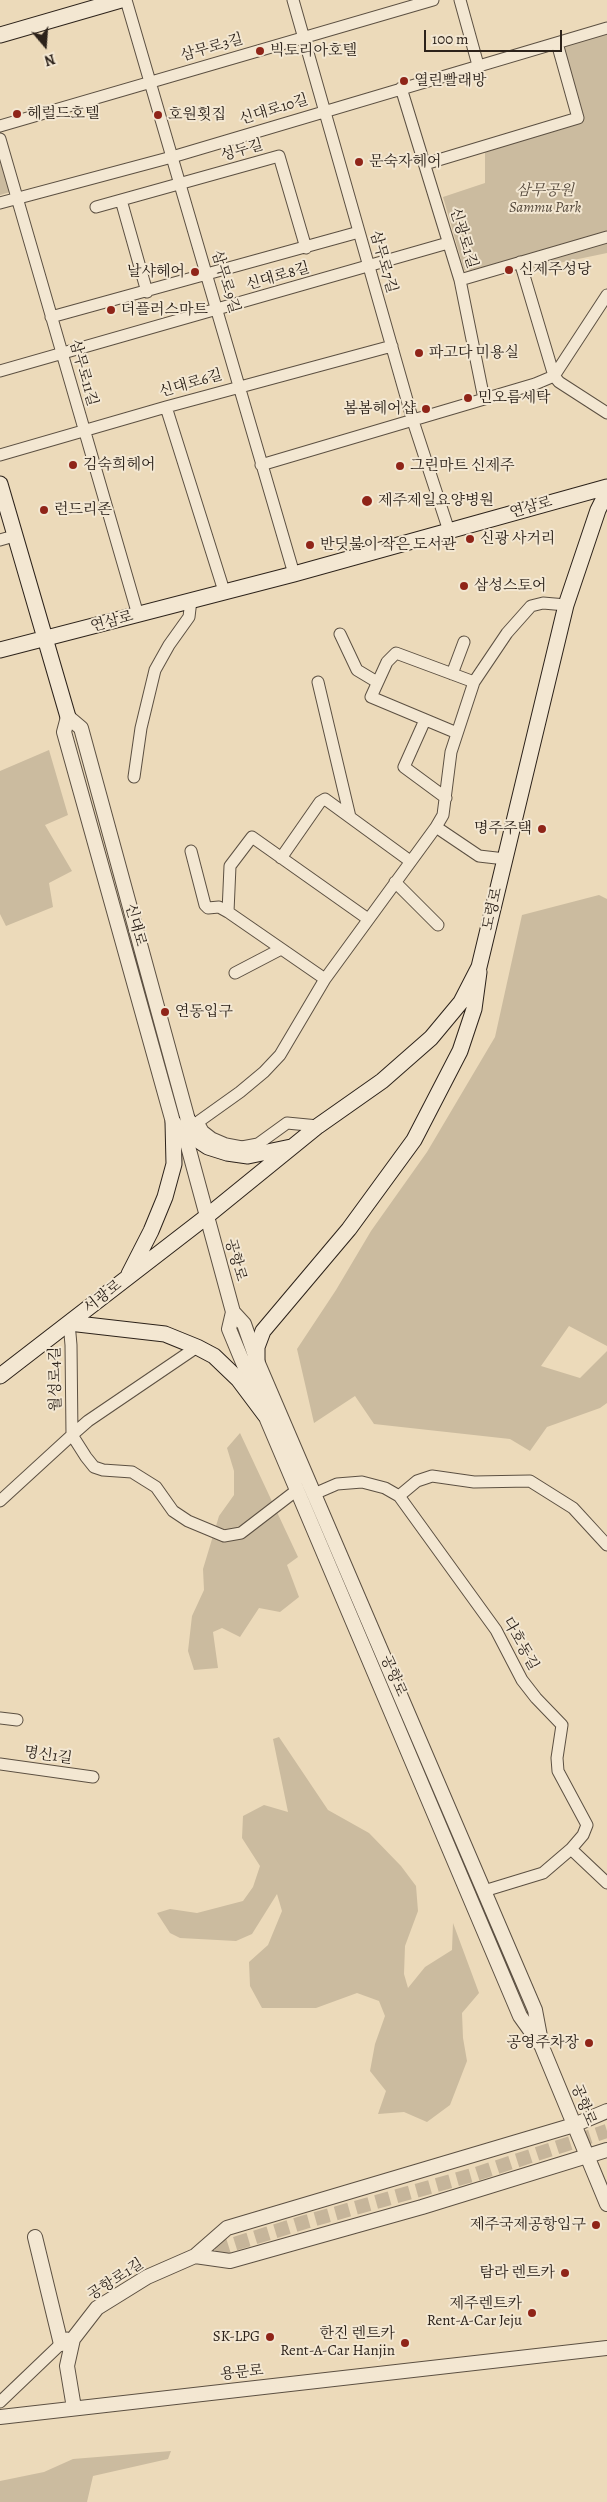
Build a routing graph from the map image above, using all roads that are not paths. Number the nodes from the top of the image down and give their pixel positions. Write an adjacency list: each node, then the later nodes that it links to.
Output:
1 (121, 0): 7 (main road)
2 (126, 0): 11 (street, 삼무로9길)
3 (293, 0): 8 (street, 삼무로7길)
4 (433, 0): 8 (street, 삼무로3길)
5 (460, 0): 10 (street)
6 (607, 28): 9 (street, 신대로10길)
7 (0, 35)
8 (304, 37): 11 (street, 삼무로3길); 13 (street, 삼무로7길)
9 (557, 43): 10 (street, 신대로10길); 17 (street)
10 (478, 65): 12 (street, 신대로10길)
11 (150, 82): 14 (street, 삼무로3길); 16 (street, 삼무로9길)
12 (401, 88): 13 (street, 신대로10길); 17 (street, 신광로1길)
13 (325, 110): 16 (street, 신대로10길); 23 (street, 삼무로7길)
14 (0, 126)
15 (0, 139): 19 (street, 삼무로11길)
16 (172, 157): 18 (street, 삼무로9길); 19 (street, 신대로10길)
17 (425, 164): 25 (street, 신광로1길)
18 (180, 184): 20 (street, 성두길); 26 (street, 성두길); 29 (street, 삼무로9길)
19 (17, 198): 21 (street, 신대로10길); 34 (street, 삼무로11길)
20 (120, 200): 22 (street, 성두길); 31 (street)
21 (0, 203)
22 (96, 207)
23 (359, 232): 26 (street); 28 (street, 삼무로7길)
24 (607, 237): 27 (street)
25 (448, 243): 28 (street, 신대로8길); 30 (street, 신광로1길)
26 (306, 248): 29 (street)
27 (520, 262): 30 (street); 38 (street)
28 (369, 267): 33 (street, 신대로8길); 35 (street, 삼무로7길)
29 (206, 276): 31 (street); 33 (street, 삼무로9길)
30 (460, 280): 40 (street, 신광로1길)
31 (147, 292): 34 (street)
32 (607, 295): 38 (street)
33 (218, 310): 36 (street, 신대로8길); 39 (street, 삼무로9길)
34 (51, 317): 36 (street, 삼무로11길)
35 (392, 346): 39 (street, 신대로6길); 43 (street, 삼무로7길)
36 (61, 353): 37 (street, 신대로8길); 44 (street, 삼무로11길)
37 (0, 371)
38 (554, 376): 40 (street); 42 (street)
39 (239, 386): 41 (street, 신대로6길); 46 (street, 삼무로9길)
40 (484, 398): 43 (street)
41 (166, 407): 44 (street, 신대로6길); 54 (street)
42 (607, 413)
43 (413, 421): 46 (street); 51 (street, 삼무로7길)
44 (83, 430): 45 (street, 신대로6길); 57 (street, 삼무로11길)
45 (0, 455)
46 (261, 465): 53 (street, 삼무로9길)
47 (0, 484): 52 (main road, 신대로)
48 (607, 487): 51 (main road, 연삼로)
49 (607, 492): 50 (main road, 도령로)
50 (602, 513): 56 (main road, 도령로)
51 (449, 531): 53 (main road, 연삼로)
52 (7, 538): 59 (main road, 신대로)
53 (294, 574): 54 (main road, 연삼로)
54 (224, 592): 55 (main road, 연삼로)
55 (191, 600): 57 (main road, 연삼로); 69 (street)
56 (566, 605): 65 (street); 75 (main road, 도령로)
57 (138, 615): 59 (main road, 연삼로)
58 (340, 634): 64 (street)
59 (45, 640): 61 (main road, 연삼로); 66 (main road, 신대로)
60 (464, 642): 62 (street)
61 (0, 650)
62 (452, 674): 64 (street); 65 (street)
63 (318, 682): 71 (street)
64 (377, 682): 67 (street)
65 (474, 682): 68 (street)
66 (68, 717): 85 (street, 신대로)
67 (425, 720): 68 (street); 70 (street)
68 (457, 733): 70 (street)
69 (134, 776)
70 (446, 798): 72 (street)
71 (350, 817): 74 (street); 76 (street)
72 (436, 827): 75 (street); 76 (street)
73 (191, 851): 78 (street)
74 (281, 858): 78 (street); 79 (street)
75 (505, 859): 82 (main road, 도령로)
76 (410, 861): 77 (street)
77 (395, 882): 79 (street); 80 (street)
78 (228, 912): 81 (street)
79 (368, 919): 84 (street)
80 (438, 925)
81 (281, 949): 83 (street); 84 (street)
82 (479, 967): 86 (main road, 도령로); 93 (main road)
83 (235, 973)
84 (326, 979): 86 (street)
85 (180, 1121): 87 (main road); 88 (street, 신대로); 89 (main road)
86 (318, 1126): 87 (main road, 도령로)
87 (295, 1146): 88 (main road, 도령로)
88 (206, 1217): 89 (main road, 서광로); 90 (street, 공항로)
89 (126, 1280): 91 (main road, 서광로)
90 (233, 1312): 93 (street, 공항로); 95 (street, 공항로)
91 (69, 1323): 92 (main road); 94 (main road, 서광로); 96 (street, 월성로4길)
92 (197, 1347): 95 (main road); 96 (street)
93 (257, 1361): 98 (street, 공항로)
94 (0, 1376)
95 (265, 1415): 97 (street, 공항로)
96 (72, 1435): 97 (street); 100 (street)
97 (297, 1490): 109 (street, 공항로)
98 (314, 1494): 99 (street, 다호동길); 108 (street, 공항로)
99 (399, 1496): 101 (street); 106 (street, 다호동길)
100 (0, 1501)
101 (607, 1545)
102 (0, 1718): 103 (street)
103 (17, 1720)
104 (0, 1764): 105 (street, 명신1길)
105 (93, 1777)
106 (571, 1849): 107 (street); 108 (street)
107 (607, 1883)
108 (484, 1891): 109 (street, 공항로)
109 (542, 2047): 111 (street, 공항로)
110 (607, 2111): 111 (street, 공항로1길)
111 (574, 2125): 113 (street, 공항로); 116 (street, 공항로1길)
112 (607, 2150): 113 (street)
113 (587, 2156): 114 (street, 공항로); 116 (street)
114 (607, 2204)
115 (35, 2237): 118 (street)
116 (195, 2256): 117 (street, 공항로1길)
117 (90, 2316): 118 (street); 121 (street, 공항로1길)
118 (61, 2344): 120 (street)
119 (607, 2348): 121 (street, 용문로)
120 (0, 2402)
121 (74, 2408): 122 (street, 용문로)
122 (0, 2418)

